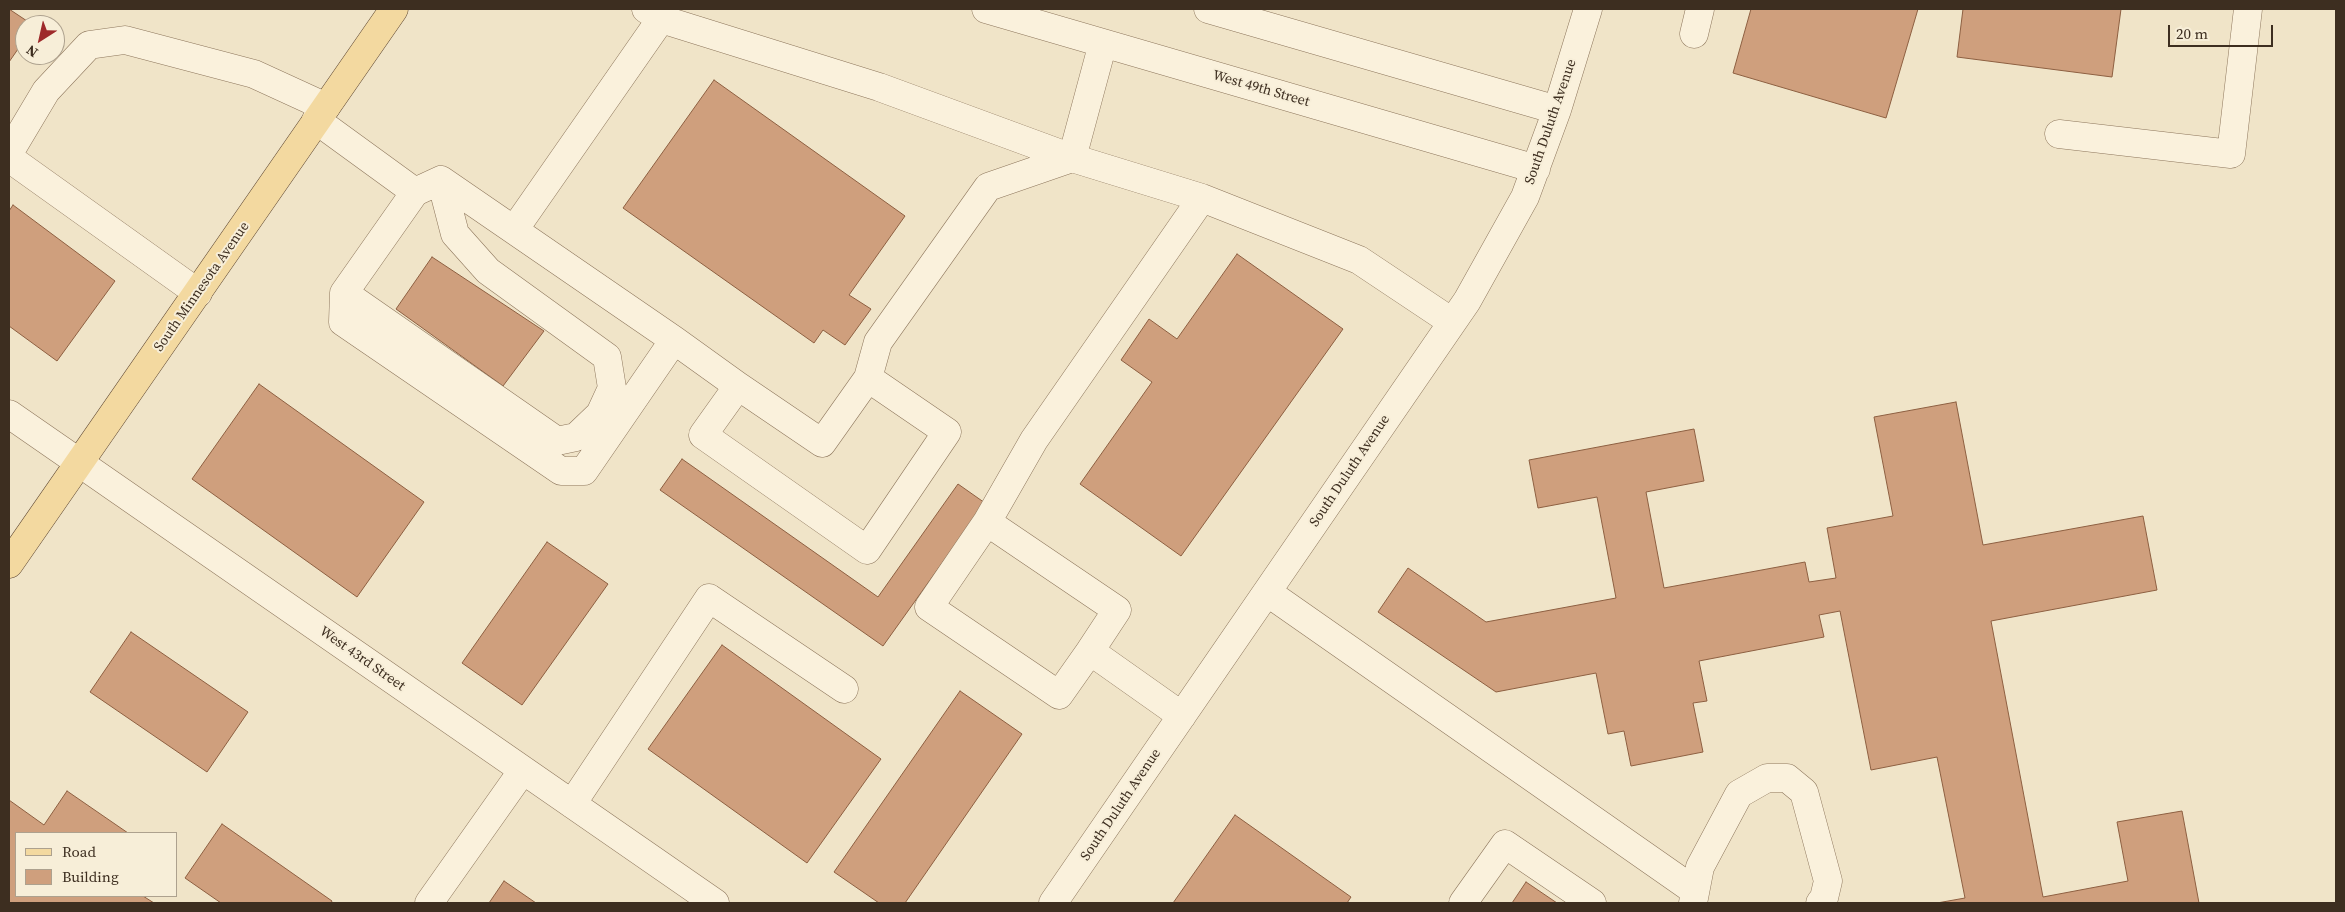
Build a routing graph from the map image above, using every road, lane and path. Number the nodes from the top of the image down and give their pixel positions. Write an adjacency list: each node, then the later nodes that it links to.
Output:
1 (394, 9): 9 (main road, South Minnesota Avenue)
2 (986, 9): 7 (street, West 49th Street)
3 (1208, 9): 8 (street)
4 (1588, 9): 8 (street, South Duluth Avenue)
5 (2248, 9): 10 (street)
6 (654, 14): 13 (street); 18 (street)
7 (1103, 43): 13 (street); 14 (street, West 49th Street)
8 (1557, 110): 14 (street, South Duluth Avenue)
9 (321, 113): 11 (street); 16 (street); 19 (main road, South Minnesota Avenue)
10 (2059, 134)
11 (9, 153)
12 (9, 158): 19 (street)
13 (1072, 158): 17 (street); 23 (street)
14 (1536, 169): 21 (street, South Duluth Avenue)
15 (441, 180): 16 (street); 18 (street); 20 (street)
16 (415, 192): 20 (street)
17 (1202, 198): 21 (street); 27 (street)
18 (514, 230): 22 (street)
19 (198, 293): 26 (main road, South Minnesota Avenue)
20 (344, 293): 22 (street)
21 (1452, 322): 29 (street, South Duluth Avenue)
22 (674, 340): 24 (street)
23 (868, 378): 24 (street); 24 (street)
24 (738, 386)
25 (9, 414): 26 (street, West 43rd Street)
26 (78, 462): 28 (main road, South Minnesota Avenue); 33 (street, West 43rd Street)
27 (987, 522): 30 (street); 30 (street)
28 (9, 564)
29 (1267, 592): 32 (street, South Duluth Avenue); 35 (street)
30 (1090, 651): 32 (street)
31 (844, 689): 34 (street)
32 (1182, 716): 39 (street, South Duluth Avenue)
33 (523, 770): 34 (street, West 43rd Street); 37 (street)
34 (572, 804): 38 (street, West 43rd Street)
35 (1694, 897): 36 (street)
36 (1822, 901)
37 (429, 903)
38 (715, 903)
39 (1053, 903)
40 (1463, 903): 41 (street)
41 (1592, 903)

